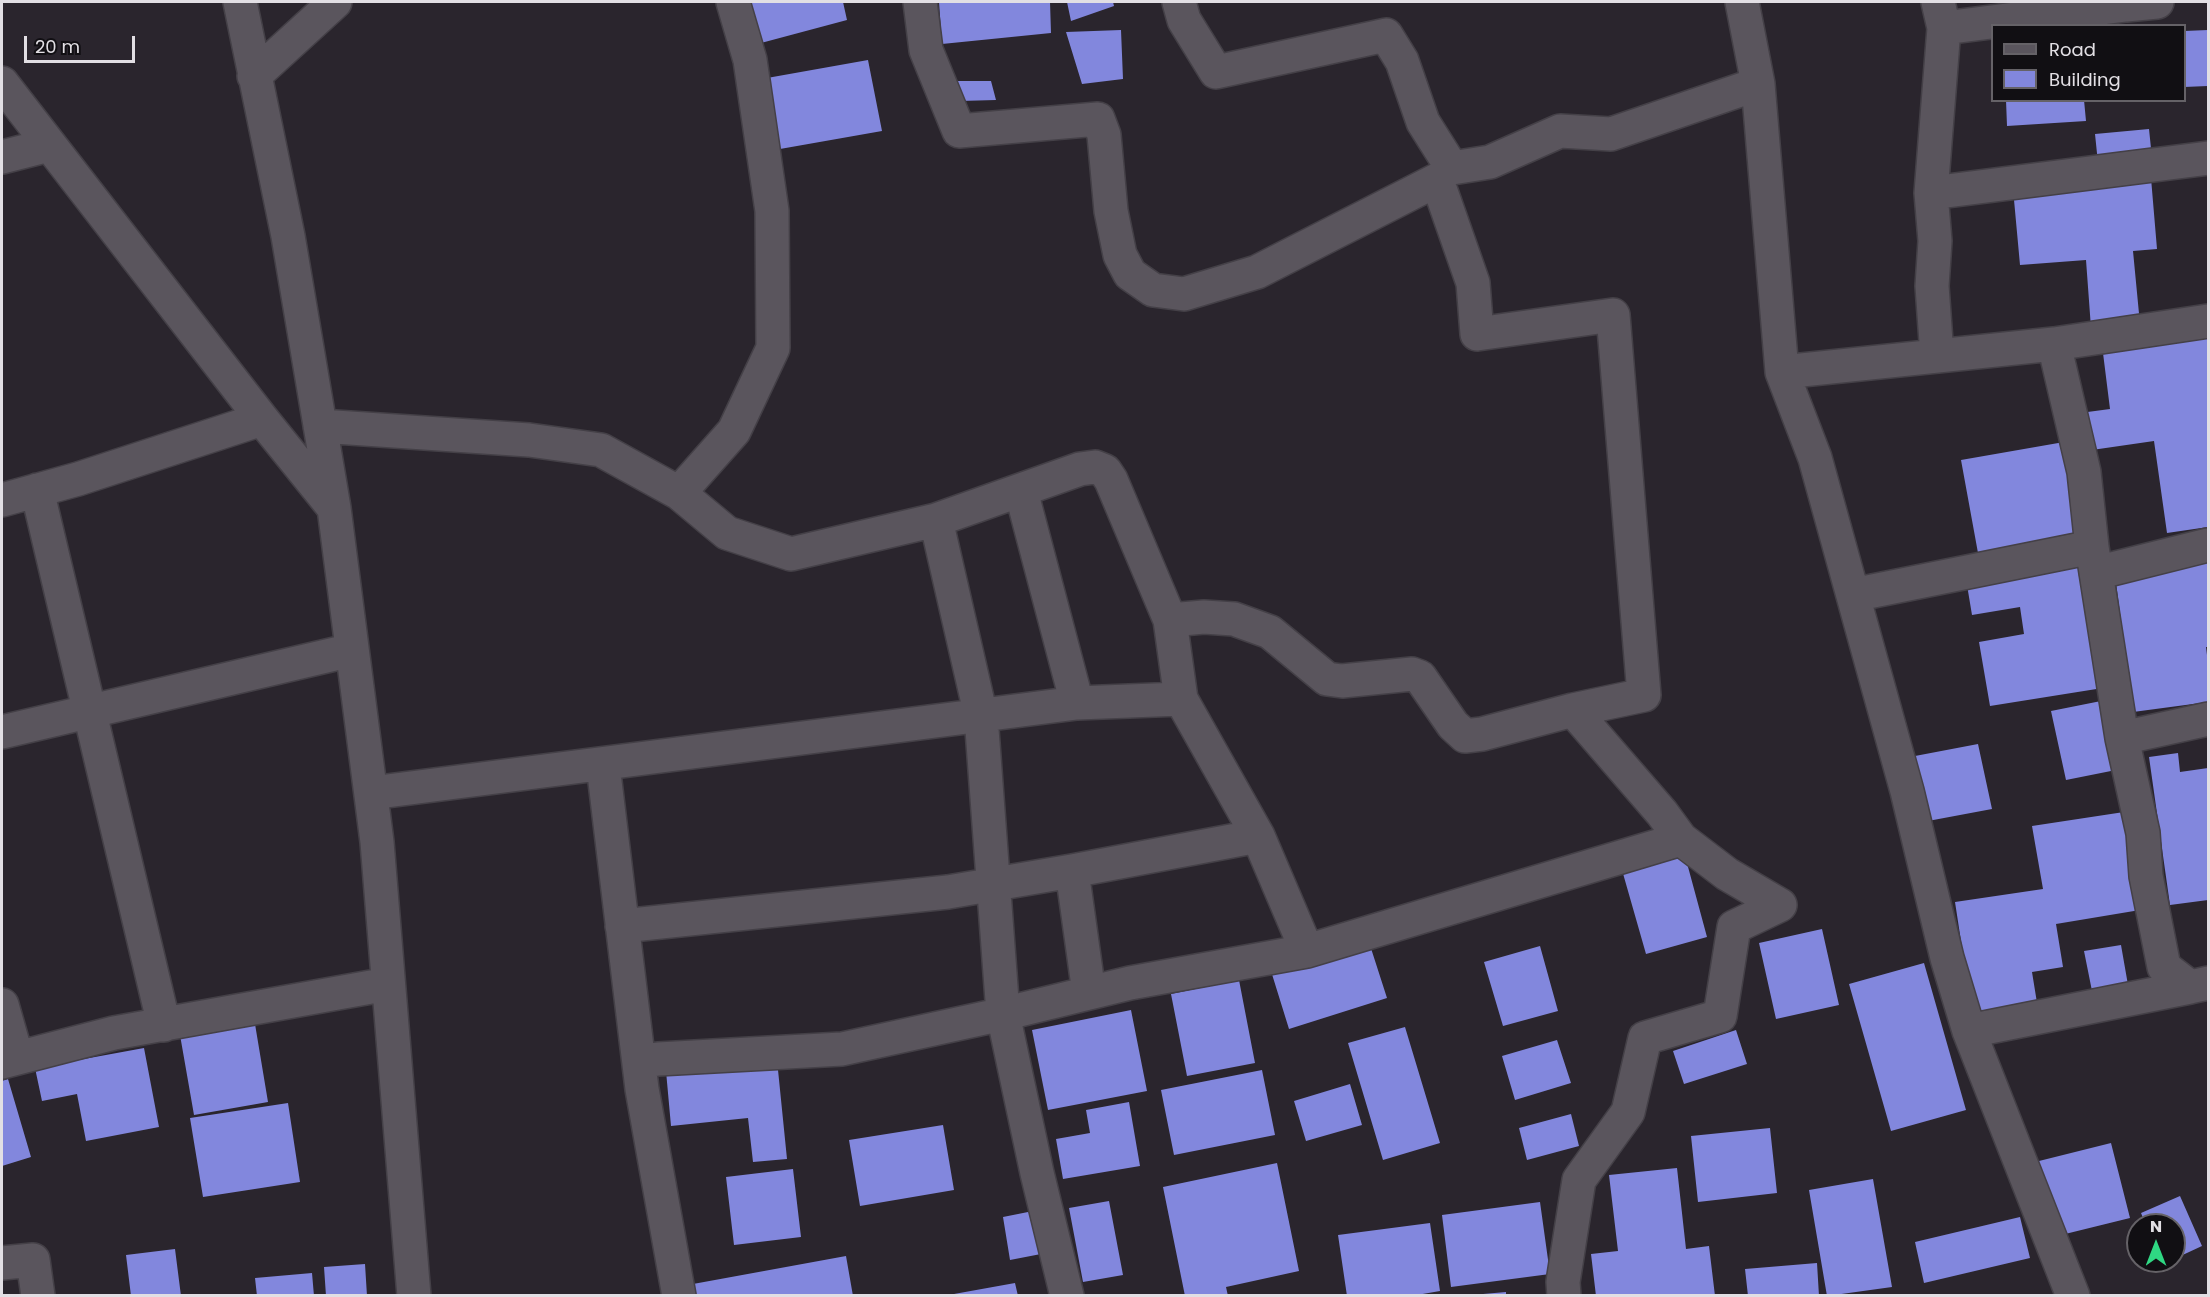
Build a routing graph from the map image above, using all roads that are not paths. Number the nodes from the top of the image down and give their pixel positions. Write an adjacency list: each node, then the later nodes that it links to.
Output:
1 (240, 2): 9 (street)
2 (335, 2): 9 (street)
3 (733, 2): 24 (street)
4 (920, 2): 35 (street)
5 (1179, 2): 11 (street)
6 (1742, 2): 11 (street)
7 (2136, 3): 8 (street)
8 (1941, 15): 15 (street)
9 (254, 76): 21 (street)
10 (2, 83): 12 (street)
11 (1758, 84): 19 (street)
12 (49, 145): 13 (street); 20 (street)
13 (2, 158)
14 (2208, 158): 15 (street)
15 (1931, 193): 18 (street)
16 (2208, 321): 17 (street)
17 (2054, 344): 18 (street); 29 (street)
18 (1937, 356): 19 (street)
19 (1782, 372): 30 (street)
20 (262, 419): 22 (street); 26 (street)
21 (320, 426): 24 (street); 26 (street)
22 (37, 490): 25 (street); 36 (street)
23 (1021, 491): 27 (street); 31 (street); 34 (street)
24 (679, 493): 27 (street)
25 (2, 500)
26 (334, 508): 32 (street)
27 (936, 520): 37 (street)
28 (2208, 545): 29 (street)
29 (2094, 560): 30 (street); 40 (street)
30 (1853, 596): 55 (street)
31 (1170, 620): 33 (street); 35 (street)
32 (352, 650): 36 (street); 42 (street)
33 (1181, 699): 34 (street); 43 (street)
34 (1077, 703): 37 (street)
35 (1573, 710): 44 (street)
36 (89, 711): 39 (street); 54 (street)
37 (981, 716): 41 (street); 46 (street)
38 (2208, 719): 40 (street)
39 (2, 732)
40 (2122, 738): 50 (street)
41 (603, 765): 42 (street); 47 (street)
42 (371, 793): 49 (street)
43 (1258, 836): 45 (street); 48 (street)
44 (1681, 839): 48 (street); 63 (street)
45 (1072, 871): 46 (street); 51 (street)
46 (993, 884): 47 (street); 53 (street)
47 (622, 926): 57 (street)
48 (1307, 951): 51 (street)
49 (388, 984): 54 (street); 60 (street)
50 (2199, 985): 55 (street)
51 (1089, 993): 53 (street)
52 (2, 1005): 56 (street)
53 (1002, 1014): 57 (street); 62 (street)
54 (164, 1025): 56 (street)
55 (1969, 1031): 64 (street)
56 (9, 1060)
57 (639, 1062): 61 (street)
58 (2, 1263): 59 (street)
59 (38, 1296)
60 (414, 1296)
61 (679, 1296)
62 (1067, 1296)
63 (1564, 1296)
64 (2073, 1296)

